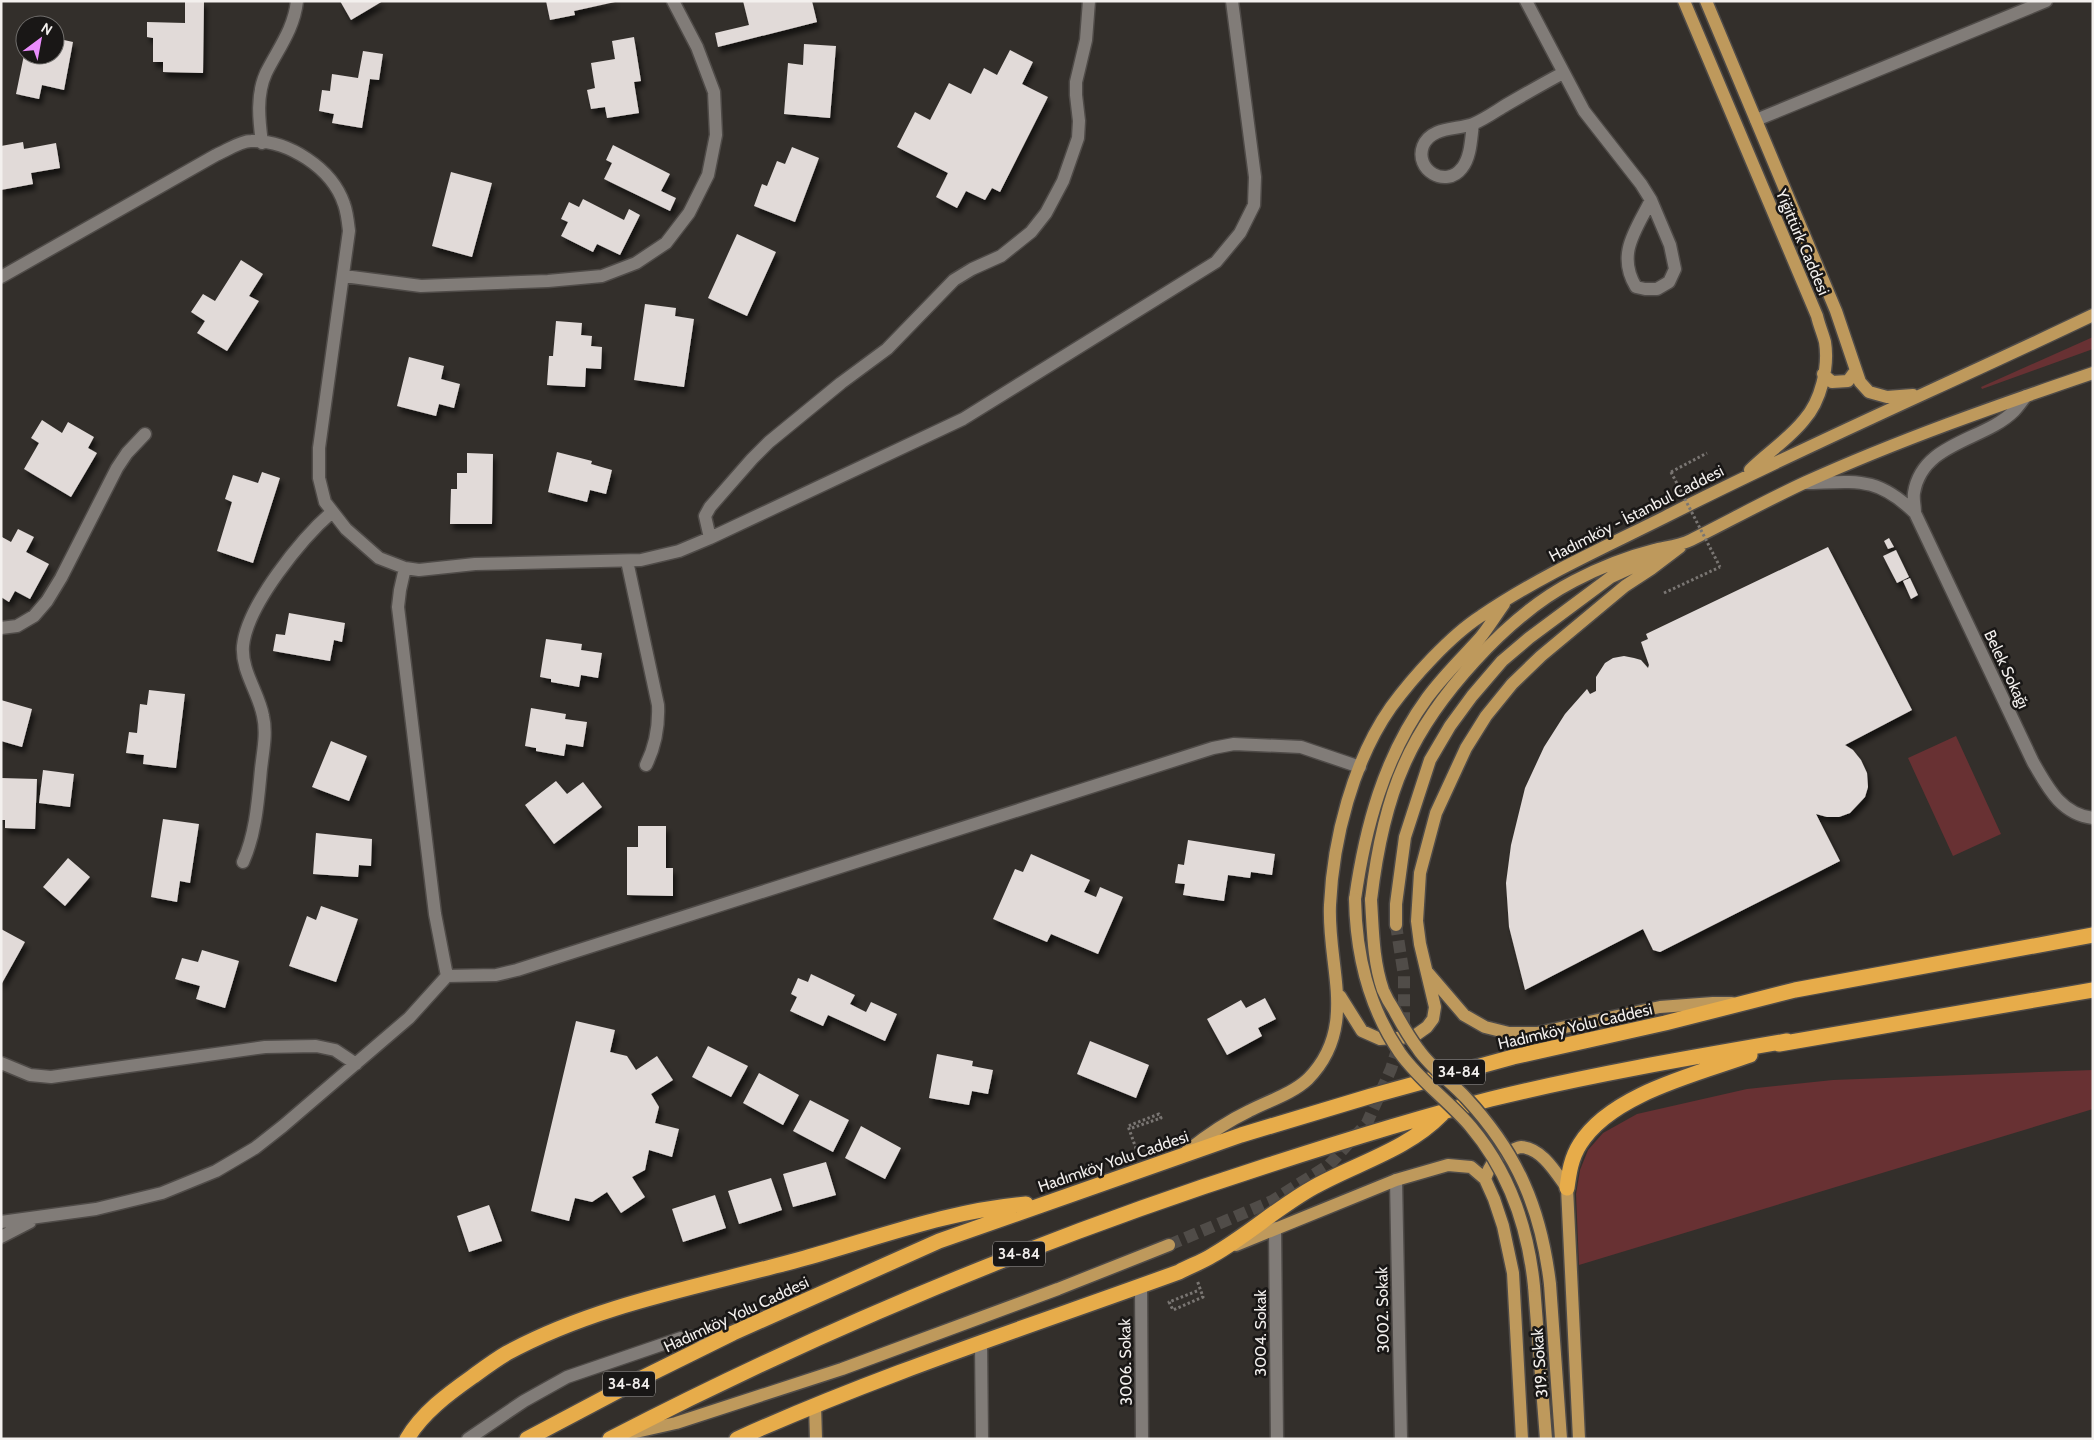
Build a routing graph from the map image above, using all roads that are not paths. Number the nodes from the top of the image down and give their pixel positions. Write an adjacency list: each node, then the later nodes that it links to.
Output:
1 (297, 1): 12 (street)
2 (673, 1): 14 (street)
3 (1089, 1): 27 (street)
4 (1232, 1): 27 (street)
5 (1526, 1): 9 (street)
6 (1684, 1): 19 (main road, Yiğittürk Caddesi)
7 (1706, 1): 10 (main road, Yiğittürk Caddesi)
8 (2046, 1): 10 (street)
9 (1564, 73): 11 (street); 13 (street)
10 (1756, 120): 17 (main road, Yiğittürk Caddesi)
11 (1473, 124): 11 (street)
12 (262, 143): 14 (street); 15 (street)
13 (1651, 200): 13 (street)
14 (344, 276): 25 (street)
15 (1, 277)
16 (2093, 315): 20 (main road, Hadımköy - İstanbul Caddesi)
17 (1856, 370): 19 (main road); 20 (main road, Yiğittürk Caddesi)
18 (2093, 373): 21 (main road, Hadımköy - İstanbul Caddesi)
19 (1823, 374): 23 (main road, Yiğittürk Caddesi)
20 (1921, 394): 23 (main road, Hadımköy - İstanbul Caddesi)
21 (2026, 396): 24 (main road, Hadımköy - İstanbul Caddesi); 26 (street, Belek Sokağı)
22 (145, 434): 32 (street)
23 (1743, 478): 31 (main road, Hadımköy - İstanbul Caddesi)
24 (1805, 483): 26 (street, Belek Sokağı); 28 (main road, Hadımköy - İstanbul Caddesi)
25 (332, 512): 30 (street); 36 (street)
26 (1915, 512): 35 (street, Belek Sokağı)
27 (710, 538): 29 (street)
28 (1684, 544): 38 (main road); 40 (main road); 60 (main road, Hadımköy - İstanbul Caddesi, bridge)
29 (627, 561): 30 (street); 33 (street)
30 (405, 568): 41 (street)
31 (1507, 600): 34 (main road); 37 (main road, Hadımköy - İstanbul Caddesi)
32 (1, 628)
33 (646, 765)
34 (1360, 767): 41 (street); 42 (main road)
35 (2093, 818)
36 (243, 862)
37 (1355, 899): 76 (main road, 319. Sokak, bridge)
38 (1396, 925)
39 (2093, 935): 44 (highway, Hadımköy Yolu Caddesi)
40 (1424, 969): 42 (main road); 44 (main road)
41 (447, 976): 47 (street)
42 (1336, 990): 49 (main road)
43 (2093, 990): 45 (highway)
44 (1742, 1004): 49 (highway, Hadımköy Yolu Caddesi / 34-84)
45 (1787, 1042): 48 (highway, 34-84); 52 (highway)
46 (1, 1063): 47 (street)
47 (356, 1064): 54 (street)
48 (1442, 1114): 59 (highway); 65 (highway, 34-84)
49 (1181, 1156): 53 (highway, Hadımköy Yolu Caddesi / 34-84)
50 (1485, 1179): 51 (main road); 52 (main road); 75 (main road)
51 (1396, 1180): 56 (main road); 74 (street, 3002. Sokak)
52 (1566, 1188): 78 (main road)
53 (1050, 1203): 62 (highway, Hadımköy Yolu Caddesi / 34-84); 66 (highway)
54 (38, 1218): 55 (street); 57 (street)
55 (1, 1222)
56 (1275, 1228): 59 (main road); 73 (street, 3004. Sokak)
57 (1, 1237)
58 (1169, 1245): 65 (main road)
59 (1213, 1255): 61 (highway)
60 (1550, 1284): 77 (main road, 319. Sokak)
61 (1141, 1286): 63 (highway); 72 (street, 3006. Sokak)
62 (733, 1333): 67 (street); 68 (highway, Hadımköy Yolu Caddesi / 34-84)
63 (981, 1343): 64 (highway); 71 (street)
64 (815, 1405): 69 (highway); 70 (main road)
65 (611, 1438)
66 (407, 1439)
67 (468, 1439)
68 (527, 1439)
69 (737, 1439)
70 (816, 1439)
71 (982, 1439)
72 (1142, 1439)
73 (1277, 1439)
74 (1401, 1439)
75 (1522, 1439)
76 (1546, 1439)
77 (1561, 1439)
78 (1579, 1439)

